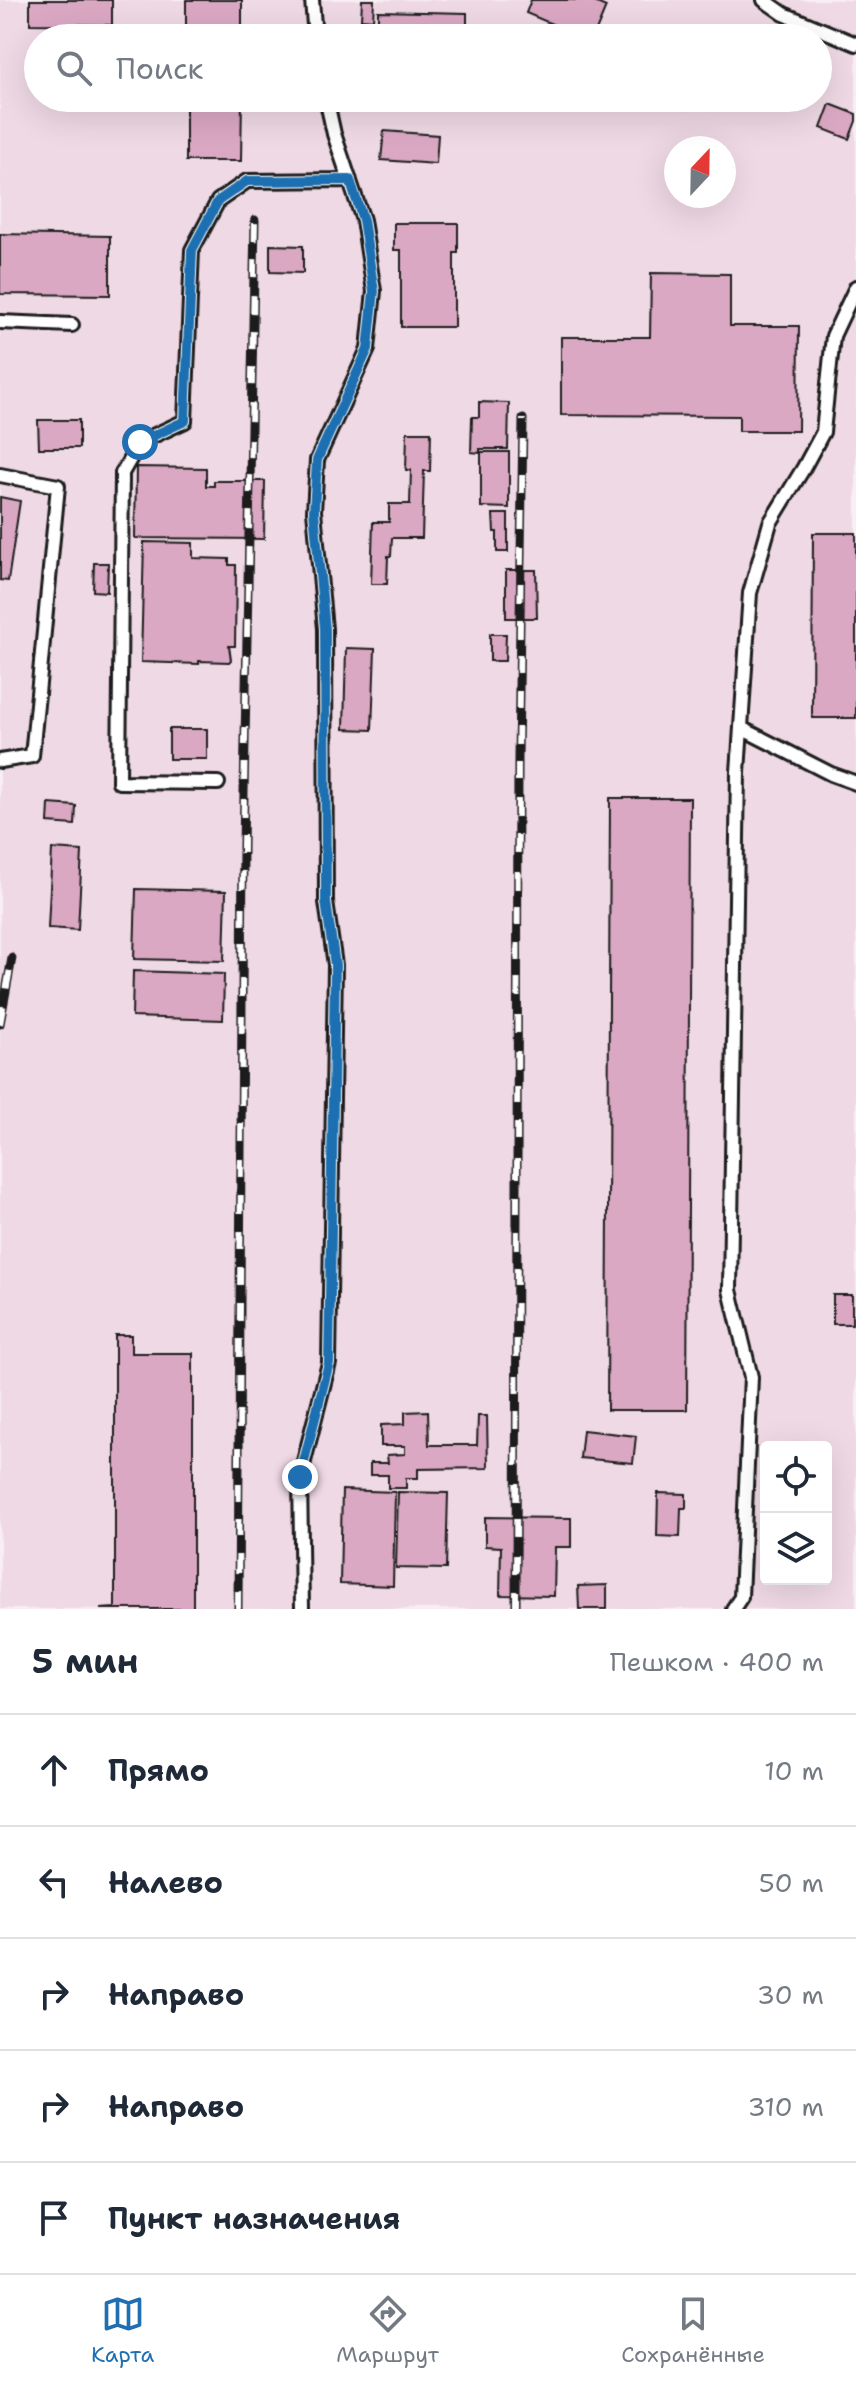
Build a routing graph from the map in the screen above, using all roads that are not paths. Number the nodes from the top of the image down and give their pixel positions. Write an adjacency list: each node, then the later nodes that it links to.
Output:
1 (312, 0): 3 (lane)
2 (764, 0): 4 (lane)
3 (314, 24)
4 (808, 24)
5 (832, 34): 6 (lane)
6 (856, 44)
7 (329, 112): 8 (lane)
8 (350, 180): 15 (lane); 17 (lane)
9 (856, 287): 13 (lane)
10 (0, 322): 11 (lane)
11 (72, 325)
12 (0, 475): 14 (lane)
13 (741, 728): 16 (lane); 18 (lane)
14 (0, 761)
15 (218, 783)
16 (856, 783)
17 (302, 1609)
18 (733, 1609)

